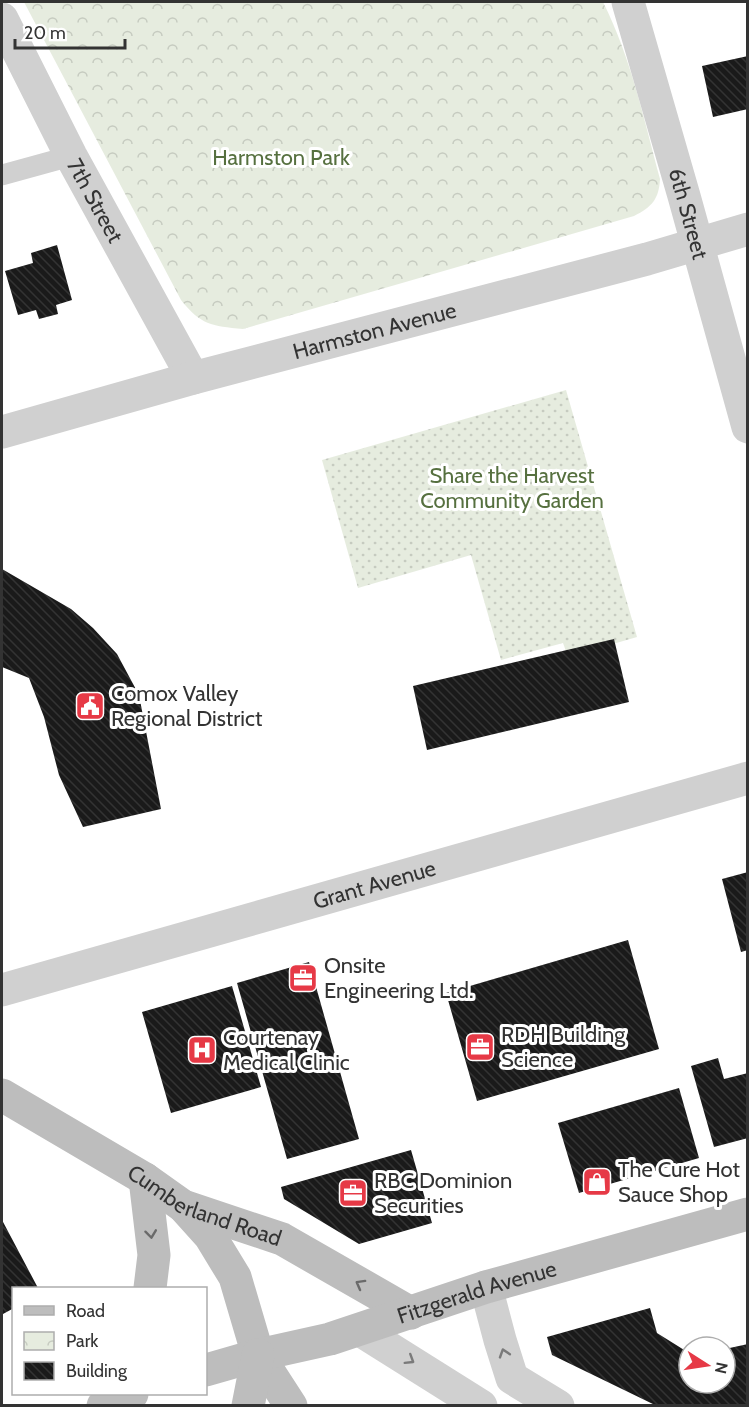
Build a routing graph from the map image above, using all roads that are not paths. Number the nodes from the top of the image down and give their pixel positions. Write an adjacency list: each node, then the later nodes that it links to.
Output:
1 (628, 2): 6 (street, 6th Street)
2 (2, 19): 3 (street, 7th Street)
3 (71, 156): 4 (lane); 7 (street, 7th Street)
4 (2, 175)
5 (747, 229): 6 (street, Harmston Avenue)
6 (698, 245): 7 (street, Harmston Avenue); 8 (street, 6th Street)
7 (193, 378): 9 (street, Harmston Avenue)
8 (747, 427)
9 (2, 432)
10 (747, 778): 11 (street, Grant Avenue)
11 (2, 990)
12 (2, 1095): 13 (street, Cumberland Road)
13 (145, 1179): 14 (street, Cumberland Road); 16 (street, one-way to 16)
14 (183, 1206): 18 (street, Cumberland Road, one-way to 14); 20 (street)
15 (747, 1214): 17 (street, Fitzgerald Avenue)
16 (150, 1287)
17 (486, 1287): 18 (street, Fitzgerald Avenue); 25 (street, one-way to 17)
18 (411, 1313): 19 (street, Fitzgerald Avenue)
19 (360, 1330): 20 (street, Fitzgerald Avenue); 24 (street, one-way to 24)
20 (258, 1355): 21 (street, Fitzgerald Avenue); 22 (street); 23 (street)
21 (207, 1370)
22 (248, 1406)
23 (291, 1406)
24 (482, 1406)
25 (558, 1406)

